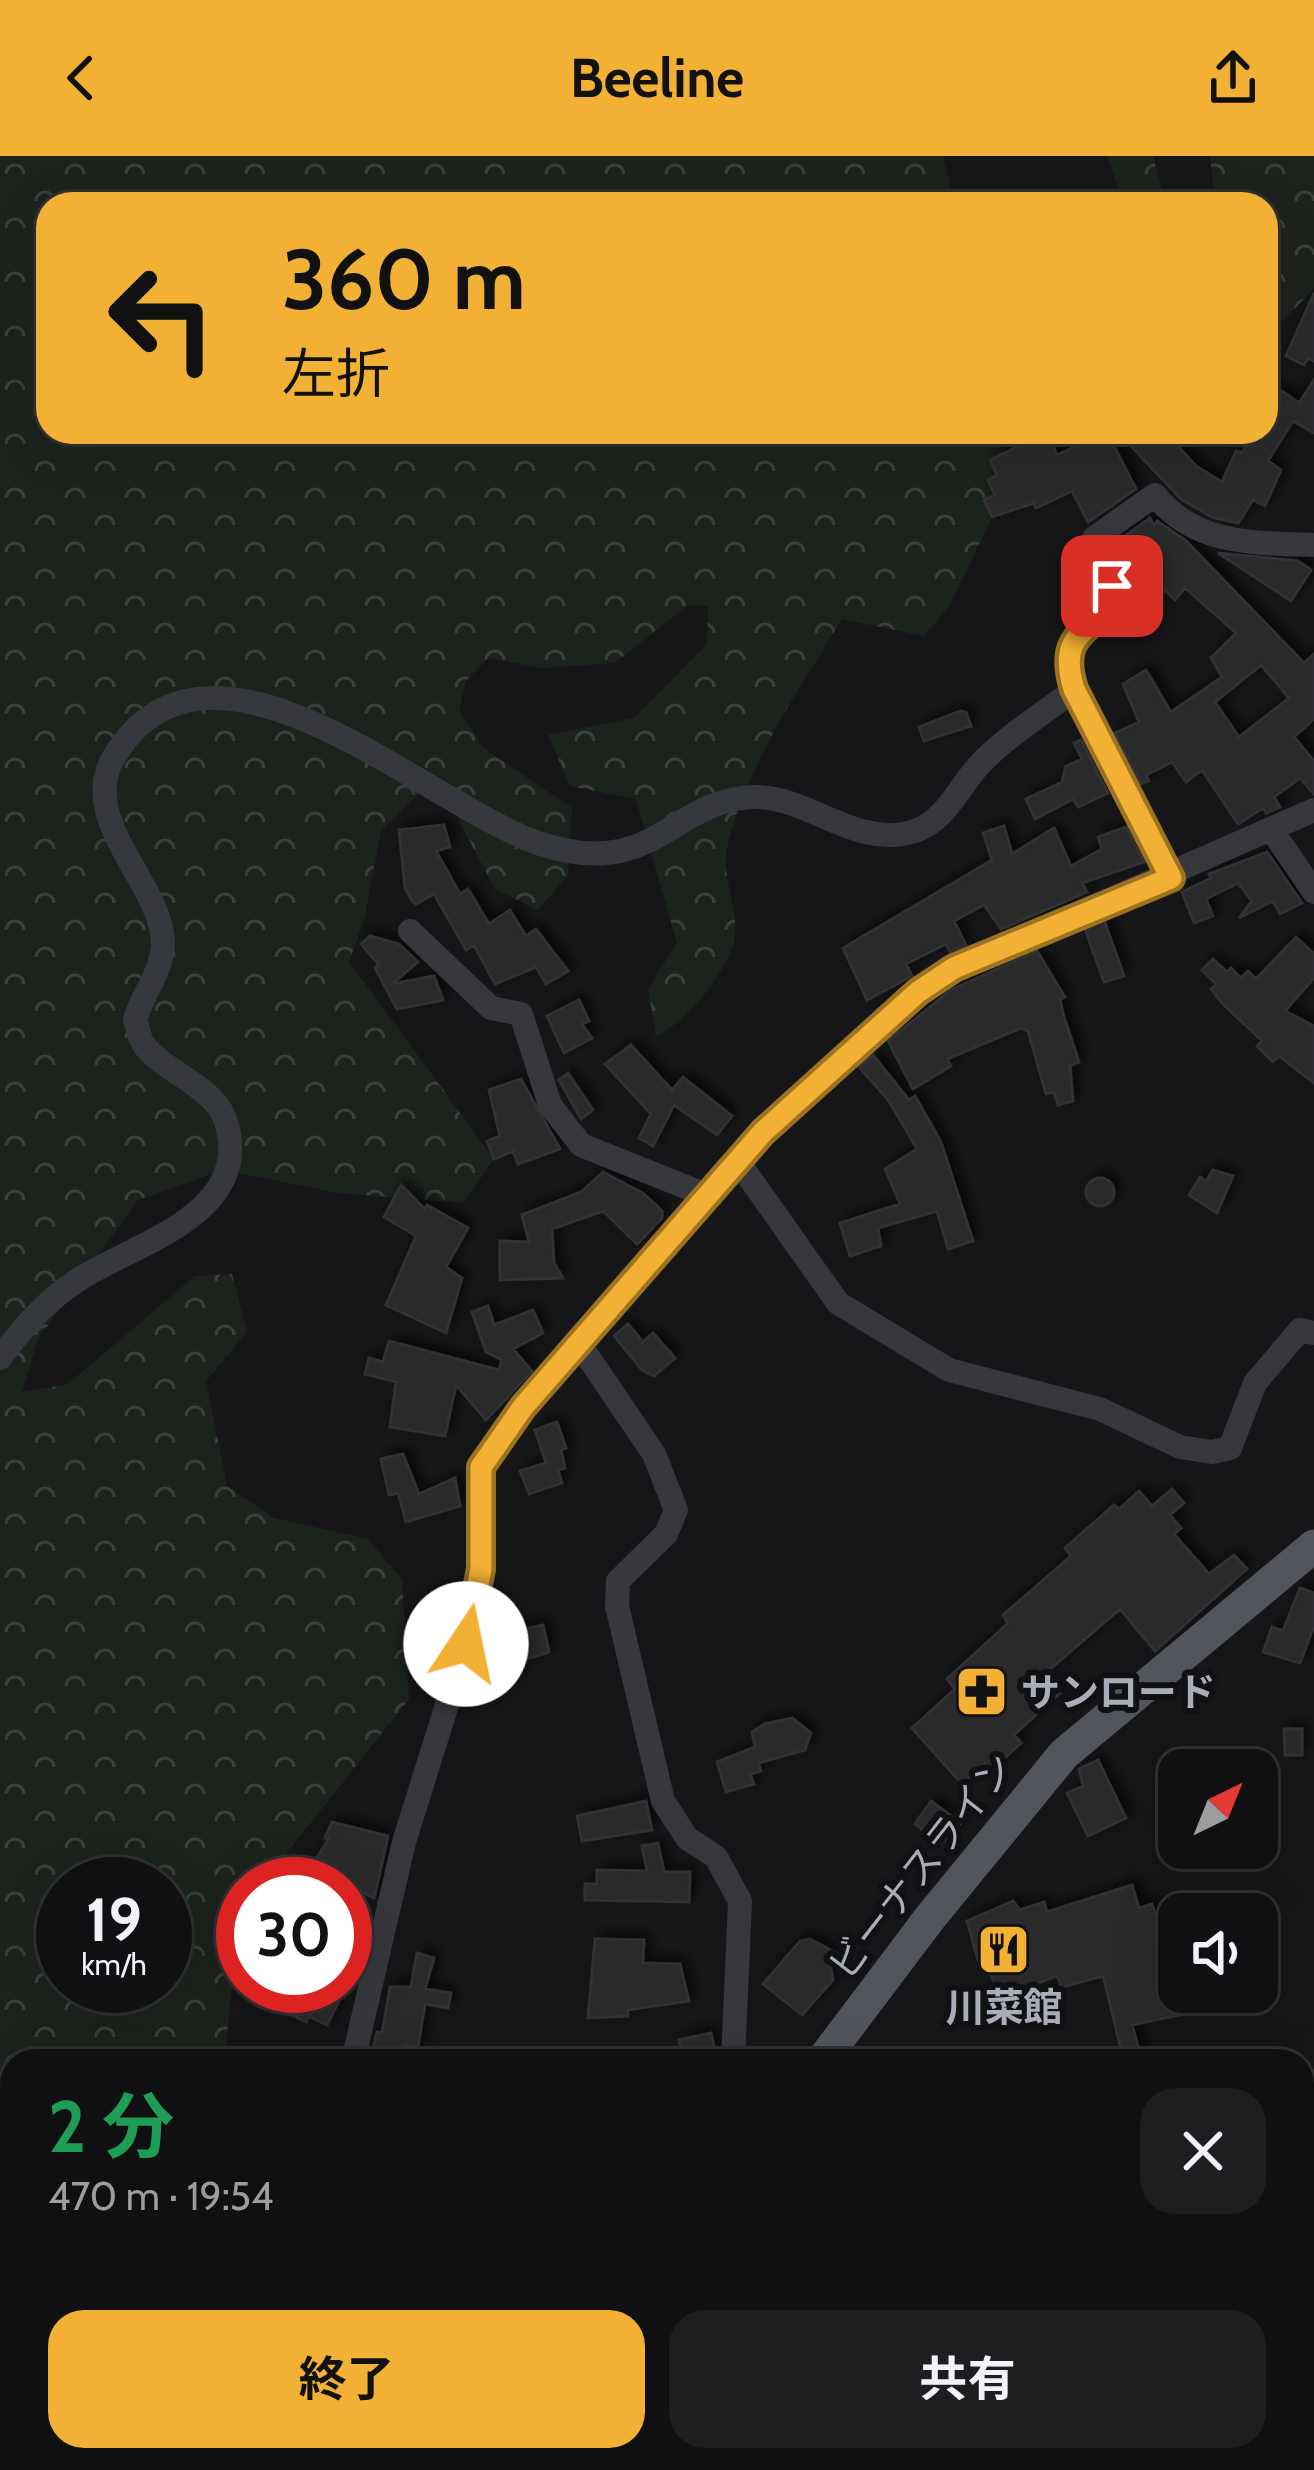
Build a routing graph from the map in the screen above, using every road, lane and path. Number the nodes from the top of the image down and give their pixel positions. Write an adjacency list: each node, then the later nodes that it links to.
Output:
1 (1314, 545): 2 (street)
2 (1074, 689): 5 (street); 12 (street)
3 (1314, 810): 4 (street)
4 (1273, 832): 5 (street); 6 (street)
5 (1171, 878): 8 (street)
6 (1314, 892)
7 (410, 931): 9 (street)
8 (737, 1160): 9 (street); 10 (street)
9 (706, 1195): 11 (street)
10 (1314, 1333)
11 (580, 1345): 14 (street); 15 (street)
12 (0, 1358)
13 (1314, 1546): 16 (main road, ビーナスライン)
14 (355, 2049)
15 (734, 2049)
16 (831, 2049)

